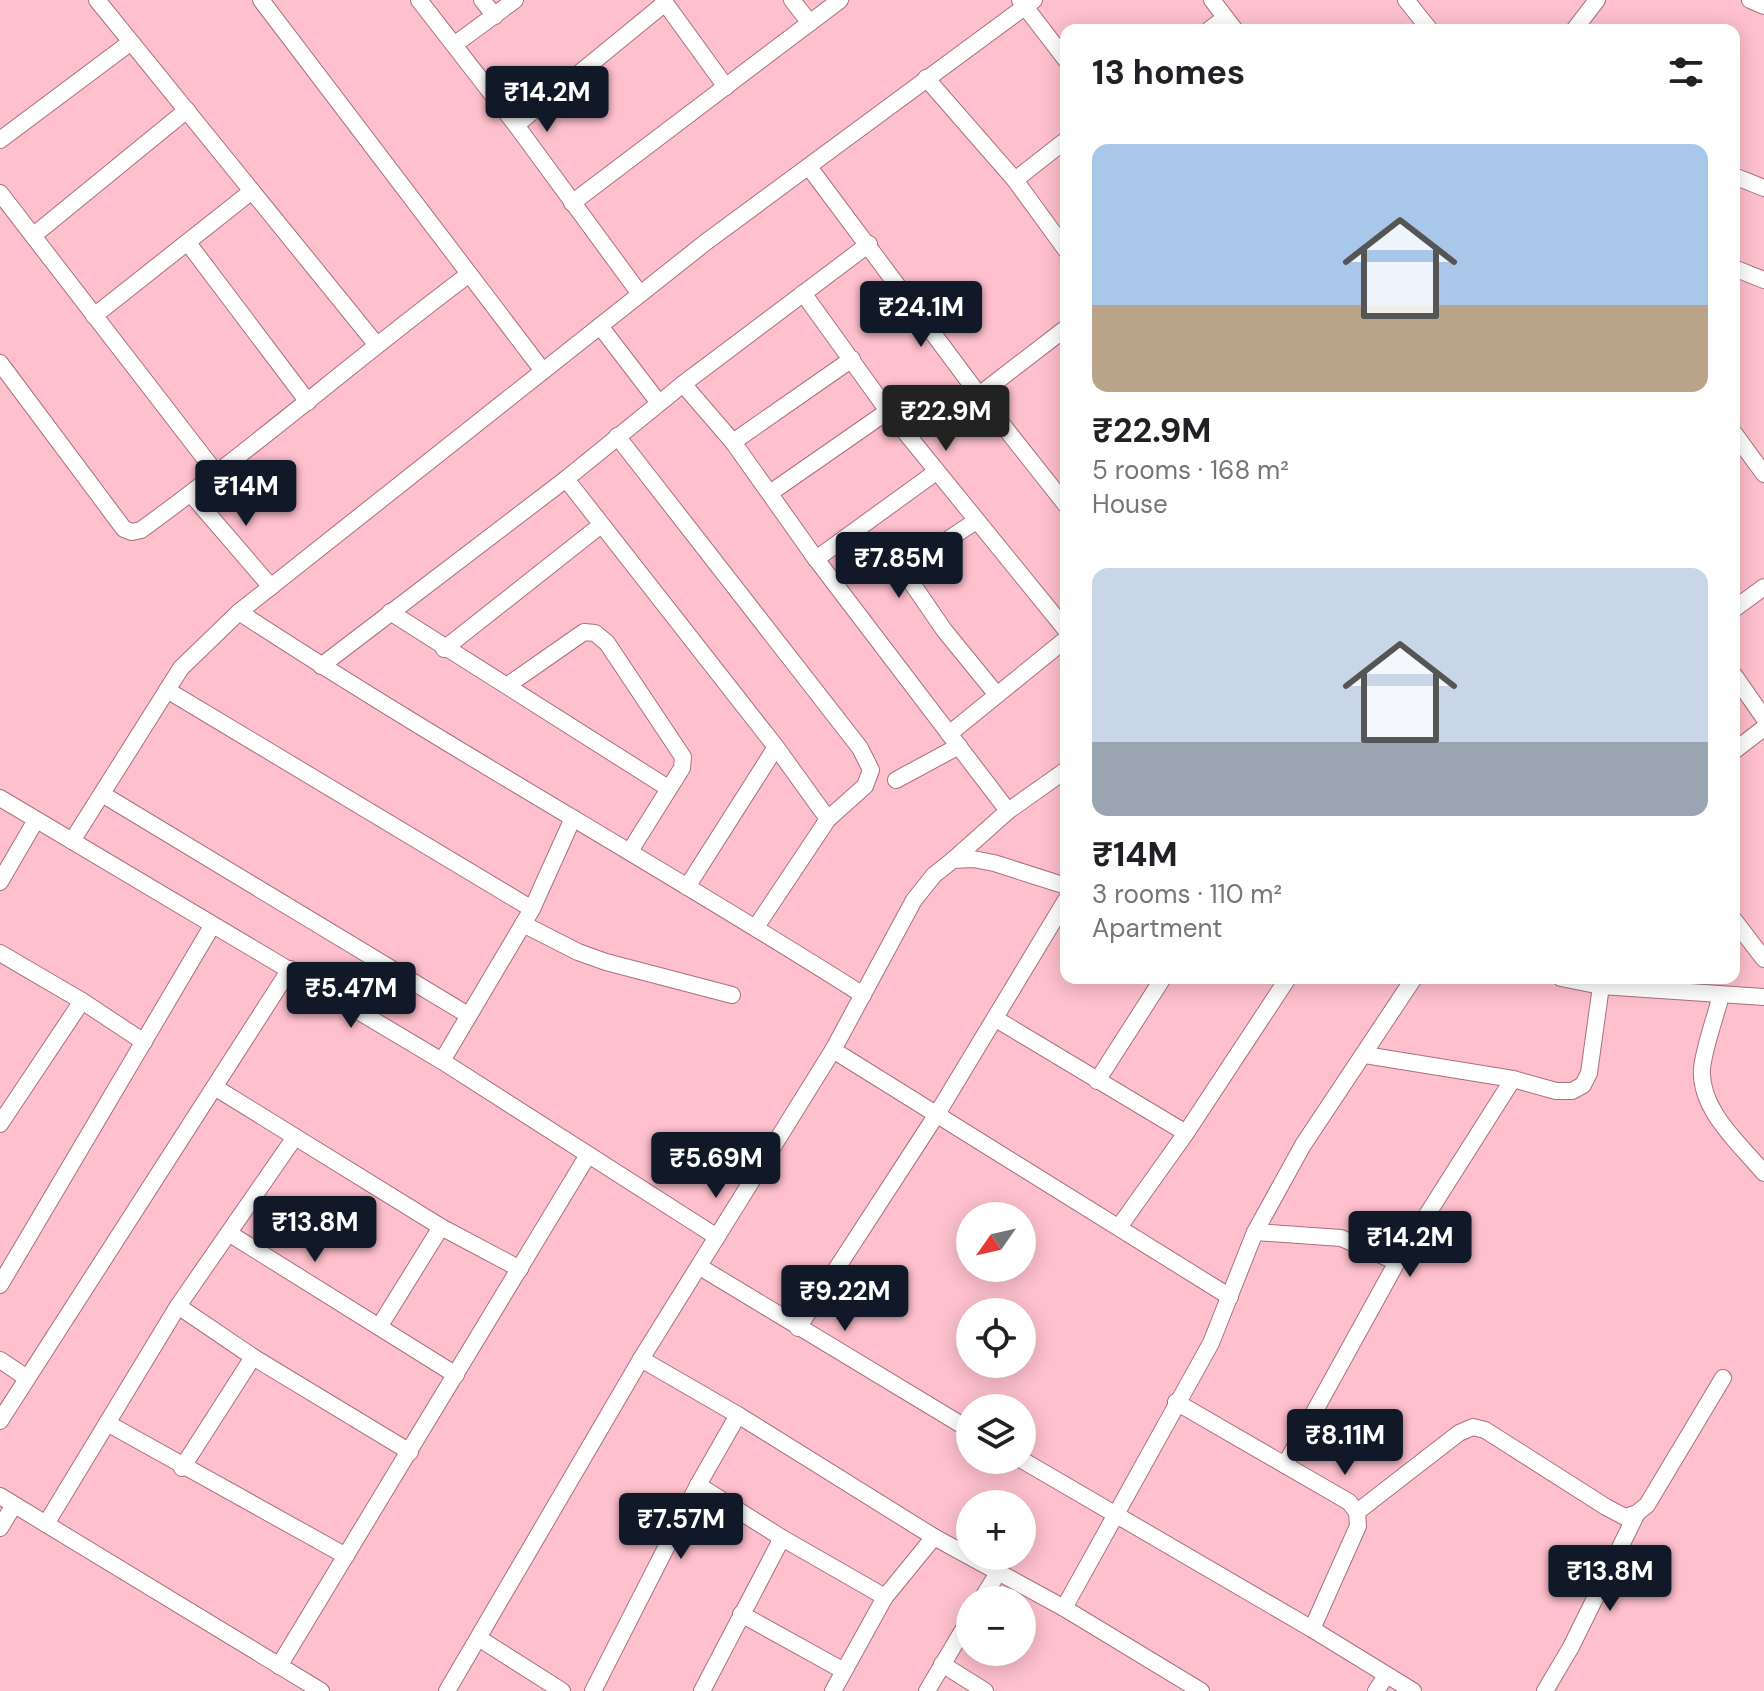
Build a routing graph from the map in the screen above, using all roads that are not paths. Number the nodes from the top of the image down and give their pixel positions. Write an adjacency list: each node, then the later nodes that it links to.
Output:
1 (97, 0): 20 (street)
2 (261, 0): 41 (street)
3 (419, 0): 21 (street)
4 (482, 0): 15 (street)
5 (515, 0): 15 (street)
6 (792, 0): 16 (street)
7 (840, 0): 16 (street)
8 (1212, 0): 17 (street)
9 (1406, 0): 18 (street)
10 (1597, 0): 19 (street)
11 (1750, 0): 14 (street)
12 (664, 2): 24 (street); 26 (street)
13 (1027, 2): 22 (street); 23 (street)
14 (1764, 6)
15 (495, 16): 21 (street)
16 (810, 23): 24 (street)
17 (1230, 24)
18 (1425, 24)
19 (1579, 24)
20 (131, 42): 25 (street); 27 (street)
21 (454, 45): 26 (street)
22 (1060, 51)
23 (926, 78): 29 (street); 31 (street)
24 (726, 87): 35 (street)
25 (187, 110): 33 (street); 36 (street)
26 (516, 125): 35 (street)
27 (0, 140)
28 (1060, 145): 31 (street)
29 (809, 167): 39 (street); 44 (street)
30 (1740, 178): 32 (street)
31 (1015, 180): 37 (street)
32 (1764, 188)
33 (252, 191): 38 (street); 48 (street)
34 (0, 193): 36 (street)
35 (572, 203): 44 (street)
36 (34, 235): 45 (street)
37 (1060, 239)
38 (188, 243): 45 (street); 54 (street)
39 (869, 244): 43 (street); 53 (street)
40 (1740, 270): 42 (street)
41 (468, 275): 48 (street); 51 (street)
42 (1764, 280)
43 (803, 293): 49 (street); 52 (street)
44 (640, 294): 46 (street)
45 (94, 316): 61 (street)
46 (600, 326): 51 (street); 55 (street)
47 (1060, 333): 53 (street)
48 (376, 344): 54 (street)
49 (852, 359): 56 (street); 59 (street)
50 (0, 363): 65 (street)
51 (543, 371): 70 (street)
52 (683, 384): 55 (street); 59 (street)
53 (979, 395): 66 (street)
54 (308, 402): 61 (street)
55 (659, 403): 57 (street)
56 (888, 411): 60 (street); 64 (street)
57 (617, 436): 63 (street); 95 (street)
58 (1740, 441): 62 (street)
59 (733, 442): 64 (street)
60 (936, 472): 67 (street); 69 (street)
61 (216, 473): 65 (street)
62 (1764, 474)
63 (566, 479): 68 (street); 74 (street)
64 (770, 493): 69 (street)
65 (191, 494): 70 (street)
66 (1060, 497)
67 (976, 521): 75 (street); 82 (street)
68 (601, 525): 77 (street); 87 (street)
69 (816, 559): 85 (street)
70 (271, 587): 73 (street)
71 (1764, 587): 72 (street)
72 (1740, 605)
73 (239, 612): 78 (street); 81 (street)
74 (390, 612): 77 (street); 78 (street)
75 (1060, 623)
76 (1060, 644): 82 (street)
77 (444, 649): 80 (street)
78 (321, 666): 94 (street)
79 (1740, 684): 83 (street)
80 (508, 685): 90 (street); 90 (street)
81 (167, 690): 91 (street); 103 (street)
82 (997, 695): 85 (street)
83 (1764, 718)
84 (1764, 728): 86 (street)
85 (954, 740): 88 (street); 93 (street)
86 (1740, 746)
87 (776, 747): 95 (street); 102 (street)
88 (896, 780)
89 (1059, 783): 93 (street)
90 (668, 788): 98 (street)
91 (102, 794): 97 (street); 122 (street)
92 (0, 798): 96 (street)
93 (1008, 811): 99 (street)
94 (573, 818): 98 (street); 103 (street)
95 (828, 819): 107 (street)
96 (36, 820): 97 (street); 100 (street)
97 (72, 841): 106 (street)
98 (630, 851): 102 (street)
99 (953, 860): 101 (street); 118 (street)
100 (0, 882)
101 (1060, 884)
102 (687, 887): 107 (street)
103 (532, 909): 105 (street)
104 (1060, 910): 123 (street)
105 (523, 924): 117 (street); 122 (street)
106 (212, 926): 111 (street); 124 (street)
107 (756, 927): 118 (street)
108 (1740, 928): 110 (street)
109 (0, 953): 121 (street)
110 (1764, 959)
111 (290, 969): 127 (street); 130 (street)
112 (1159, 984): 129 (street)
113 (1284, 984): 133 (street)
114 (1410, 984): 126 (street)
115 (1591, 984): 116 (street)
116 (1601, 986): 119 (street); 128 (street)
117 (732, 995)
118 (863, 995): 125 (street)
119 (1721, 995): 120 (street); 136 (street)
120 (1764, 997)
121 (82, 1001): 124 (street); 132 (street)
122 (468, 1015): 127 (street)
123 (996, 1019): 129 (street); 131 (street)
124 (144, 1042): 145 (street)
125 (833, 1050): 131 (street); 141 (street)
126 (1365, 1055): 128 (street); 139 (street)
127 (442, 1061): 135 (street)
128 (1513, 1079): 142 (street)
129 (1097, 1081): 133 (street)
130 (216, 1088): 134 (street); 154 (street)
131 (937, 1114): 138 (street); 149 (street)
132 (0, 1124)
133 (1186, 1133): 138 (street)
134 (295, 1137): 137 (street); 140 (street)
135 (588, 1155): 141 (street); 144 (street)
136 (1764, 1173)
137 (441, 1227): 144 (street); 148 (street)
138 (1119, 1227): 146 (street)
139 (1255, 1232): 142 (street); 146 (street)
140 (230, 1234): 147 (street); 148 (street)
141 (717, 1237): 143 (street)
142 (1397, 1262): 162 (street)
143 (700, 1267): 149 (street); 151 (street)
144 (520, 1269): 153 (street)
145 (0, 1285)
146 (1230, 1297): 156 (street)
147 (178, 1306): 150 (street); 160 (street)
148 (379, 1327): 153 (street)
149 (798, 1328): 159 (street)
150 (253, 1357): 161 (street); 163 (street)
151 (641, 1359): 157 (street); 181 (street)
152 (0, 1360): 154 (street)
153 (456, 1375): 161 (street)
154 (27, 1378): 158 (street)
155 (1723, 1378): 168 (street)
156 (1176, 1402): 162 (street); 169 (street)
157 (738, 1415): 165 (street); 172 (street)
158 (0, 1421)
159 (956, 1422)
160 (107, 1423): 163 (street); 170 (street)
161 (410, 1452): 174 (street)
162 (1285, 1465): 167 (street)
163 (182, 1468): 174 (street)
164 (1036, 1468): 169 (street)
165 (698, 1485): 173 (street); 191 (street)
166 (7, 1500): 170 (street); 171 (street)
167 (1357, 1512): 168 (street); 180 (street)
168 (1637, 1513): 198 (street)
169 (1117, 1516): 178 (street); 180 (street)
170 (46, 1524): 184 (street)
171 (0, 1528)
172 (934, 1537): 175 (street); 177 (street)
173 (782, 1538): 177 (street); 179 (street)
174 (346, 1556): 184 (street)
175 (998, 1573): 176 (street); 178 (street)
176 (990, 1586)
177 (885, 1597): 185 (street)
178 (1064, 1608): 195 (street)
179 (741, 1614): 185 (street); 187 (street)
180 (1312, 1629): 186 (street)
181 (480, 1639): 189 (street); 190 (street)
182 (956, 1641): 183 (street)
183 (942, 1664): 193 (street); 194 (street)
184 (279, 1666): 188 (street)
185 (844, 1671): 192 (street)
186 (1386, 1676): 196 (street); 197 (street)
187 (707, 1689)
188 (321, 1691)
189 (447, 1691)
190 (562, 1691)
191 (593, 1691)
192 (833, 1691)
193 (927, 1691)
194 (985, 1691)
195 (1201, 1691)
196 (1376, 1691)
197 (1413, 1691)
198 (1545, 1691)

